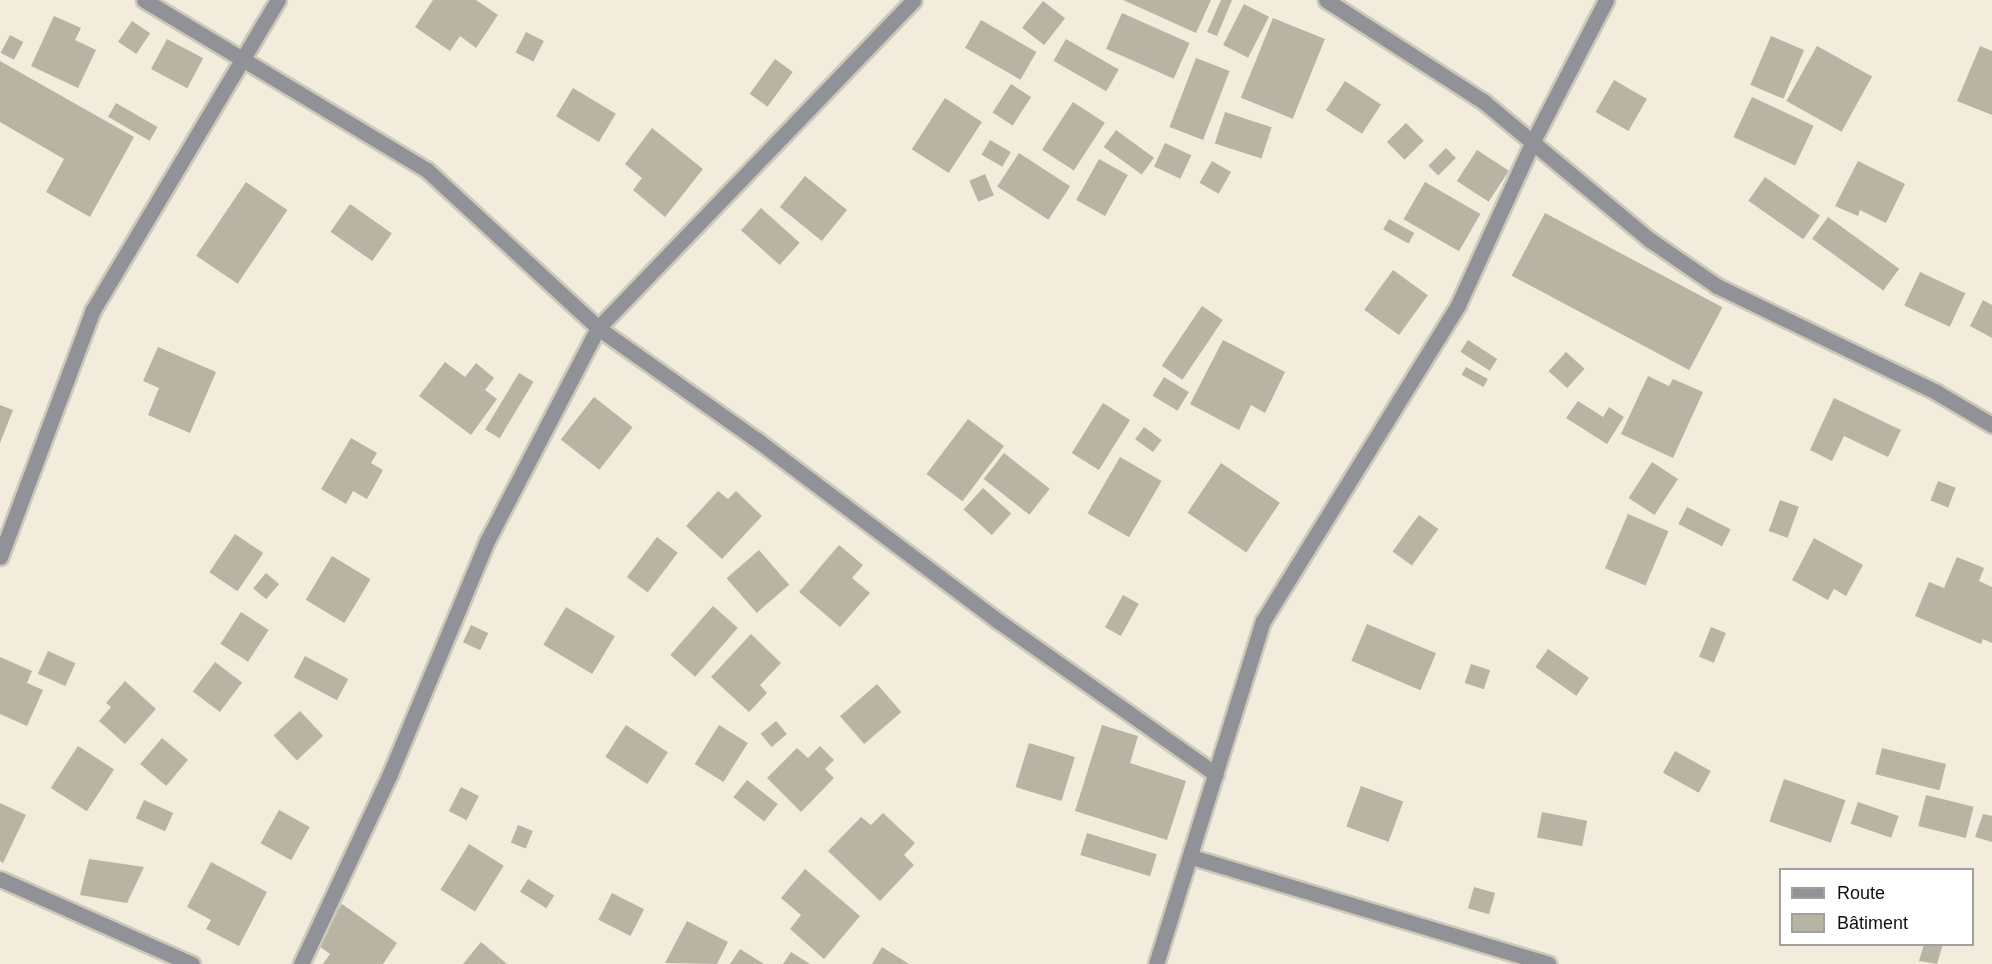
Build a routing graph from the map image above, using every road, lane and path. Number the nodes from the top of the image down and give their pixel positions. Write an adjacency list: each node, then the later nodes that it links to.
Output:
1 (144, 0): 6 (street)
2 (278, 0): 6 (street)
3 (914, 0): 8 (street)
4 (1326, 0): 7 (street)
5 (1606, 0): 7 (street)
6 (241, 58): 8 (street); 10 (street)
7 (1532, 143): 9 (street); 11 (street)
8 (598, 328): 11 (street); 15 (street)
9 (1992, 425)
10 (0, 557)
11 (1216, 774): 12 (street)
12 (1191, 857): 16 (street); 17 (street)
13 (0, 879): 14 (street)
14 (192, 964)
15 (301, 964)
16 (1155, 964)
17 (1548, 964)

